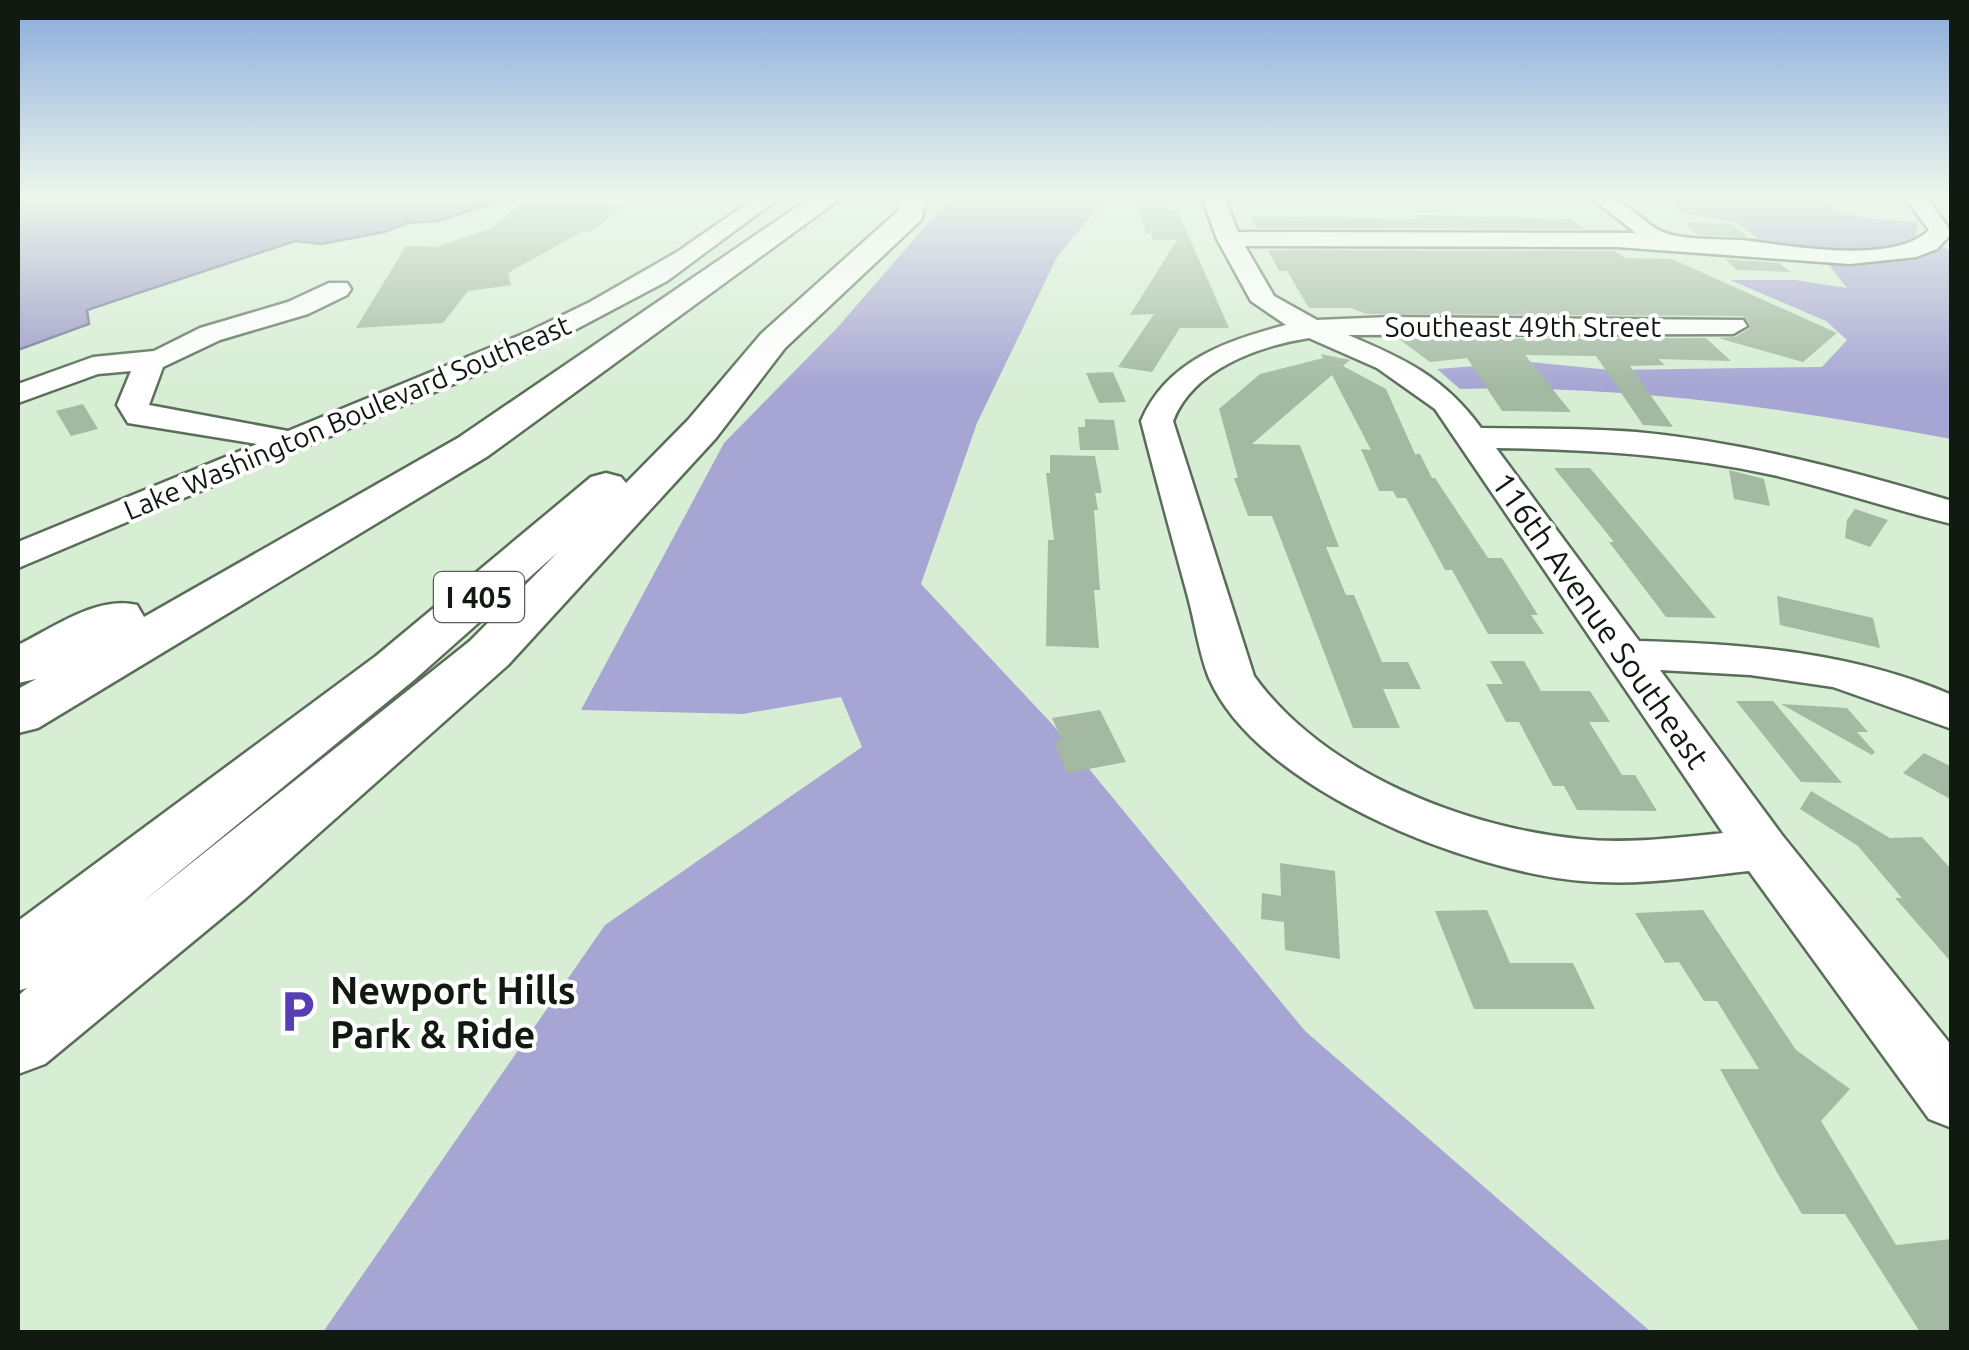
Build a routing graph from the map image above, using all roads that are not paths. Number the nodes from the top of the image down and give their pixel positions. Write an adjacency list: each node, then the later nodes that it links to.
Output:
1 (684, 261): 12 (street, Lake Washington Boulevard Southeast)
2 (738, 261): 13 (highway)
3 (841, 261): 21 (highway, I 405)
4 (860, 261): 22 (highway)
5 (1241, 261): 8 (street, 116th Avenue Southeast)
6 (338, 289): 9 (street)
7 (1733, 326): 8 (street, Southeast 49th Street)
8 (1312, 329): 11 (street, 116th Avenue Southeast); 20 (street, Southeast 49th Street)
9 (150, 362): 10 (street); 12 (street)
10 (18, 394)
11 (1473, 438): 14 (street); 16 (street, 116th Avenue Southeast)
12 (290, 441): 15 (street, Lake Washington Boulevard Southeast)
13 (474, 447): 17 (highway); 18 (highway)
14 (1952, 514)
15 (18, 556)
16 (1625, 655): 19 (street); 20 (street, 116th Avenue Southeast)
17 (18, 666)
18 (18, 714)
19 (1952, 714)
20 (1763, 849): 23 (street, 116th Avenue Southeast)
21 (18, 961)
22 (18, 1040)
23 (1952, 1097)

